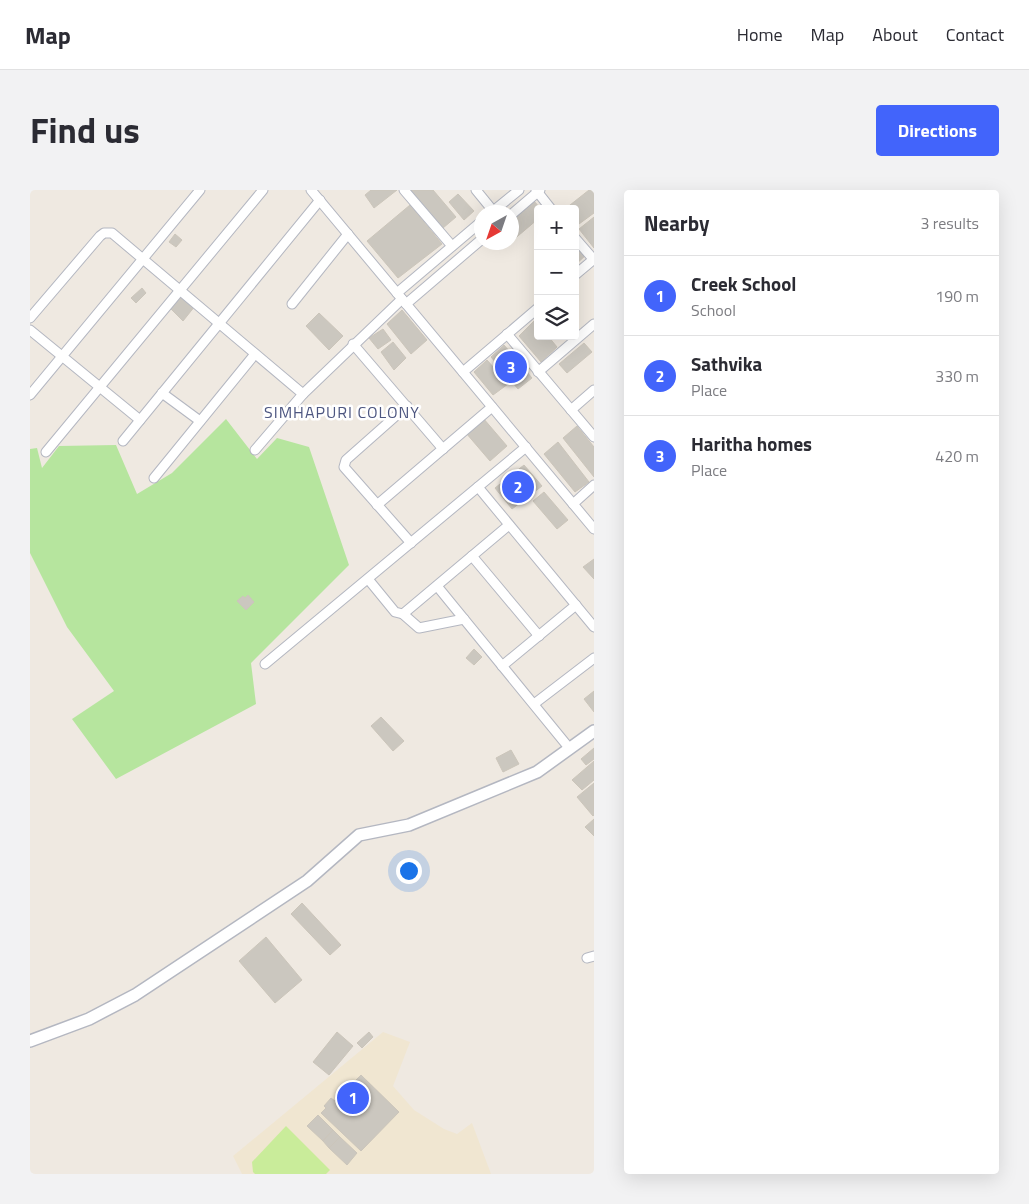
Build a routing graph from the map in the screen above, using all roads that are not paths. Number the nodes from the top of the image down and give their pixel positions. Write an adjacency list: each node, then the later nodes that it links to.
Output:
1 (200, 190): 18 (street)
2 (263, 190): 21 (street)
3 (312, 190): 8 (street)
4 (404, 190): 17 (street)
5 (476, 190): 9 (street)
6 (519, 190): 10 (street)
7 (538, 191): 11 (street); 12 (street)
8 (320, 200): 14 (street); 26 (street)
9 (488, 205)
10 (501, 205)
11 (548, 205)
12 (519, 208)
13 (474, 228): 17 (street)
14 (348, 234): 22 (street); 23 (street)
15 (579, 243): 19 (street)
16 (474, 245): 22 (street)
17 (452, 246): 22 (street)
18 (143, 259): 21 (street); 25 (street); 32 (street)
19 (594, 260): 20 (street)
20 (579, 272)
21 (180, 290): 26 (street); 35 (street)
22 (402, 298): 30 (street); 33 (street)
23 (292, 304)
24 (534, 311): 29 (street)
25 (30, 318)
26 (219, 324): 31 (street); 37 (street)
27 (594, 324): 34 (street)
28 (30, 330): 32 (street)
29 (507, 334): 33 (street); 34 (street)
30 (353, 344): 38 (street); 40 (street)
31 (255, 354): 38 (street); 44 (street)
32 (62, 356): 35 (street); 39 (street)
33 (463, 372): 41 (street)
34 (538, 372): 42 (street)
35 (100, 387): 43 (street); 50 (street)
36 (594, 390): 42 (street)
37 (162, 393): 43 (street); 44 (street)
38 (303, 394): 49 (street)
39 (30, 395)
40 (407, 406): 48 (street); 55 (street)
41 (492, 407): 47 (street); 48 (street)
42 (571, 410): 45 (street)
43 (140, 420): 46 (street)
44 (200, 422): 51 (street)
45 (594, 438)
46 (123, 441)
47 (526, 448): 53 (street); 54 (street)
48 (443, 449): 55 (street)
49 (255, 450)
50 (46, 452)
51 (154, 478)
52 (594, 486): 54 (street)
53 (478, 488): 56 (street); 58 (street)
54 (573, 504): 57 (street)
55 (377, 505): 58 (street)
56 (509, 525): 59 (street); 62 (street)
57 (594, 529)
58 (411, 543): 60 (street)
59 (472, 556): 61 (street); 66 (street)
60 (368, 579): 63 (street); 68 (street)
61 (437, 586): 63 (street); 64 (street)
62 (576, 605): 65 (street); 66 (street)
63 (403, 614): 64 (street)
64 (464, 619): 69 (street)
65 (594, 627)
66 (539, 636): 69 (street)
67 (594, 658): 70 (street)
68 (266, 664)
69 (502, 666): 70 (street)
70 (534, 704): 72 (street)
71 (594, 731): 72 (street)
72 (570, 749): 73 (street)
73 (30, 1041)

